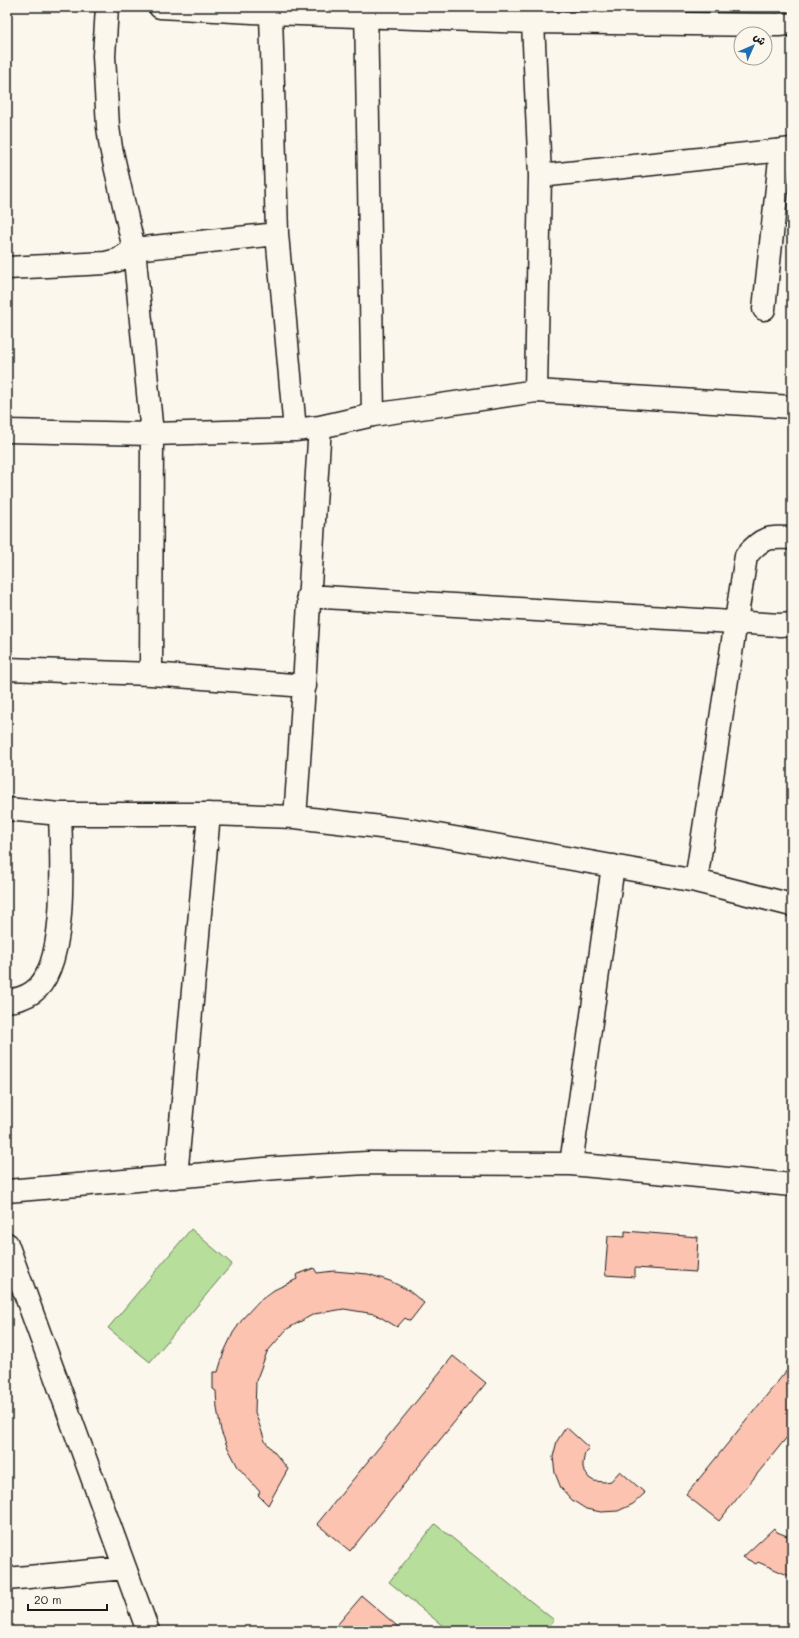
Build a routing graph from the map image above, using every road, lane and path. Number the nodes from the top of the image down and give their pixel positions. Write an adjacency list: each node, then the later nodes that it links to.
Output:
1 (107, 7): 11 (street)
2 (160, 7): 3 (street)
3 (206, 9): 5 (street)
4 (367, 11): 5 (street); 6 (street); 16 (street)
5 (271, 13): 10 (street)
6 (533, 22): 7 (street); 9 (street)
7 (792, 24)
8 (787, 149): 9 (street); 13 (street)
9 (540, 176): 14 (street)
10 (277, 234): 11 (street); 18 (street)
11 (134, 249): 12 (street); 20 (street)
12 (7, 268)
13 (764, 309)
14 (536, 391): 15 (street); 16 (street)
15 (792, 406)
16 (373, 415): 17 (street)
17 (320, 427): 18 (street); 22 (street)
18 (295, 430): 20 (street)
19 (7, 431): 20 (street)
20 (152, 434): 26 (street)
21 (792, 538): 23 (street)
22 (308, 596): 23 (street); 27 (street)
23 (736, 622): 24 (street); 33 (street)
24 (792, 624)
25 (7, 669): 26 (street)
26 (151, 674): 27 (street)
27 (305, 686): 31 (street)
28 (7, 809): 29 (street)
29 (60, 814): 30 (street); 35 (street)
30 (209, 814): 31 (street); 37 (street)
31 (295, 817): 32 (street)
32 (613, 866): 33 (street); 36 (street)
33 (696, 881): 34 (street)
34 (792, 905)
35 (7, 1001)
36 (571, 1164): 37 (street); 38 (street)
37 (176, 1177): 39 (street)
38 (792, 1185)
39 (7, 1191)
40 (7, 1244): 41 (street)
41 (124, 1568): 42 (street); 43 (street)
42 (7, 1579)
43 (148, 1631)

